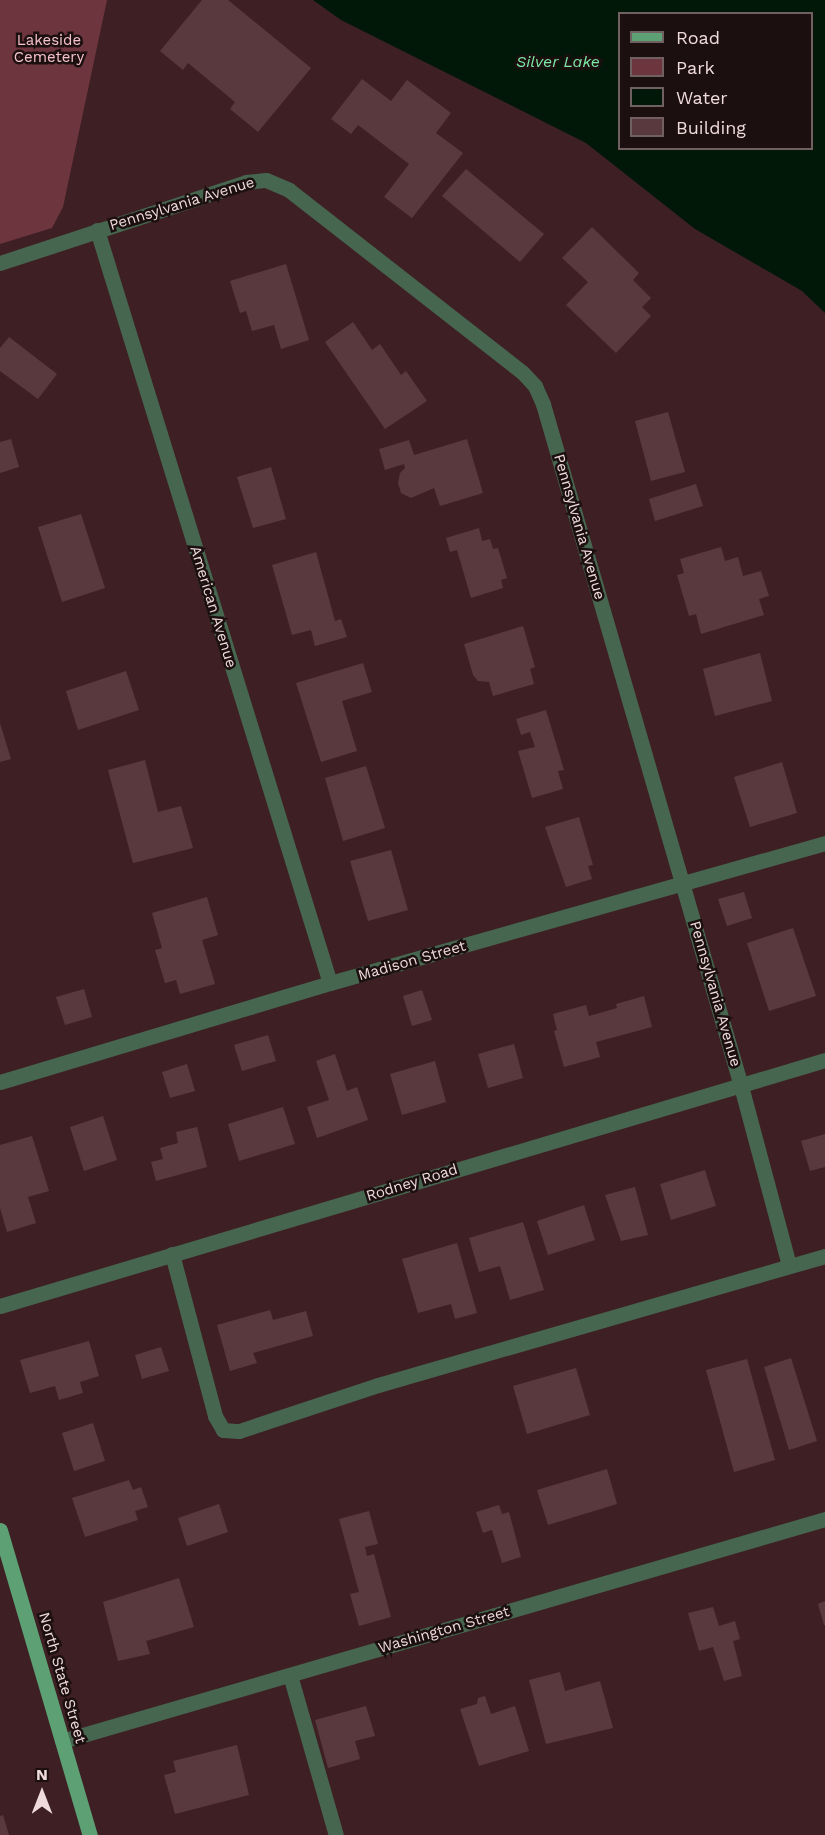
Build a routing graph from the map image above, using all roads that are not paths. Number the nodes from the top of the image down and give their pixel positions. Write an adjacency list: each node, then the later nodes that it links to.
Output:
1 (97, 230): 2 (street, Pennsylvania Avenue); 4 (street, Pennsylvania Avenue); 5 (street, American Avenue)
2 (0, 263)
3 (825, 843): 4 (street, Madison Street)
4 (683, 885): 5 (street, Madison Street); 8 (street, Pennsylvania Avenue)
5 (330, 983): 7 (street, Madison Street)
6 (825, 1060): 8 (street, Rodney Road)
7 (0, 1082)
8 (741, 1086): 9 (street, Rodney Road); 11 (street, Pennsylvania Avenue)
9 (172, 1254): 11 (street); 12 (street, Rodney Road)
10 (825, 1256): 11 (street)
11 (789, 1265)
12 (0, 1306)
13 (825, 1519): 15 (street, Washington Street)
14 (0, 1530): 16 (main road, North State Street)
15 (290, 1675): 16 (street, Washington Street); 18 (street)
16 (62, 1741): 17 (main road, North State Street)
17 (90, 1835)
18 (336, 1835)

